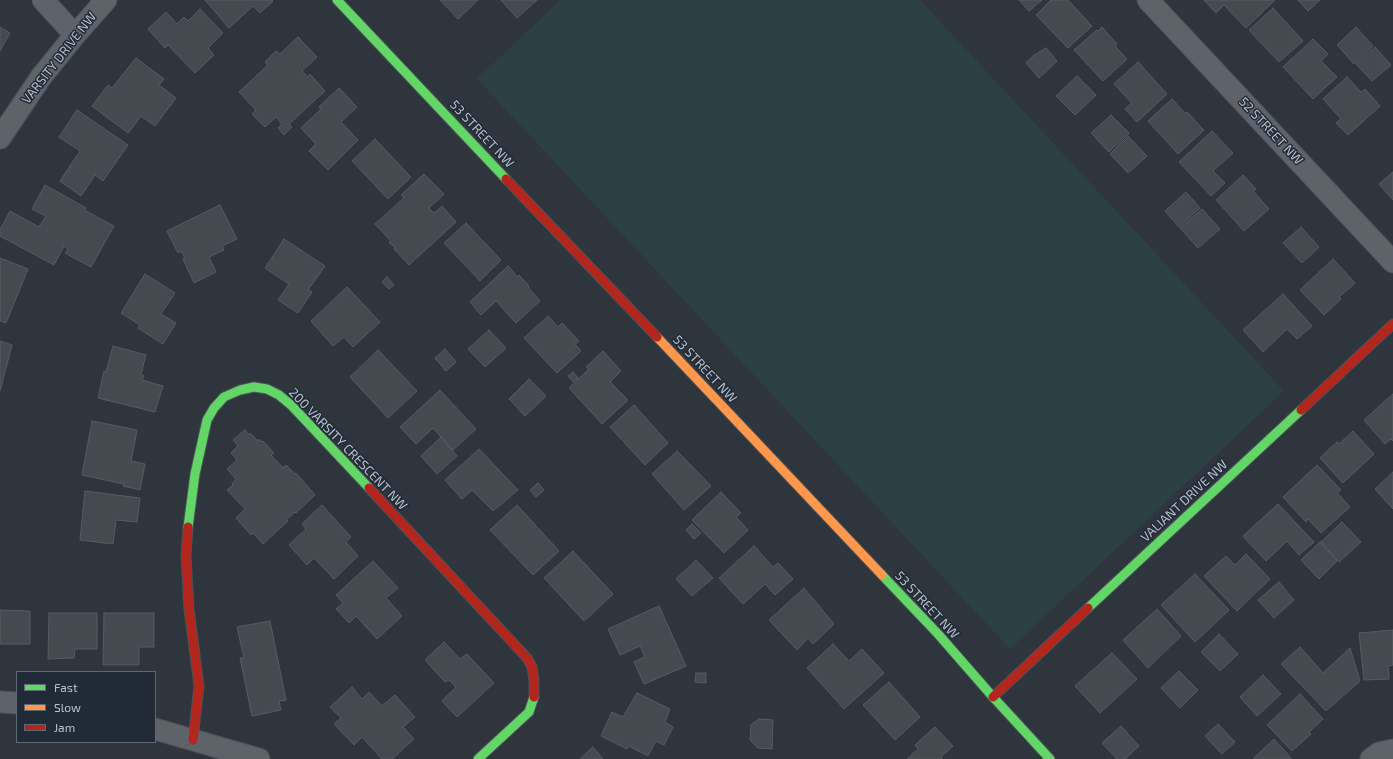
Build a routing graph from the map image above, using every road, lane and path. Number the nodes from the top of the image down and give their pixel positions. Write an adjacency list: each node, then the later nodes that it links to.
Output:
1 (43, 0): 5 (street)
2 (106, 0): 5 (street, VARSITY DRIVE NW)
3 (337, 0): 9 (street, 53 STREET NW)
4 (1148, 0): 7 (street, 52 STREET NW)
5 (75, 35): 6 (street, VARSITY DRIVE NW)
6 (0, 138)
7 (1393, 262)
8 (1393, 324): 9 (street, VALIANT DRIVE NW)
9 (993, 697): 17 (street, 53 STREET NW)
10 (0, 702): 11 (street)
11 (16, 703)
12 (156, 729): 13 (street)
13 (193, 740): 15 (street); 16 (street, 200 VARSITY CRESCENT NW)
14 (1393, 750): 18 (street)
15 (259, 759)
16 (478, 759)
17 (1050, 759)
18 (1371, 759)

